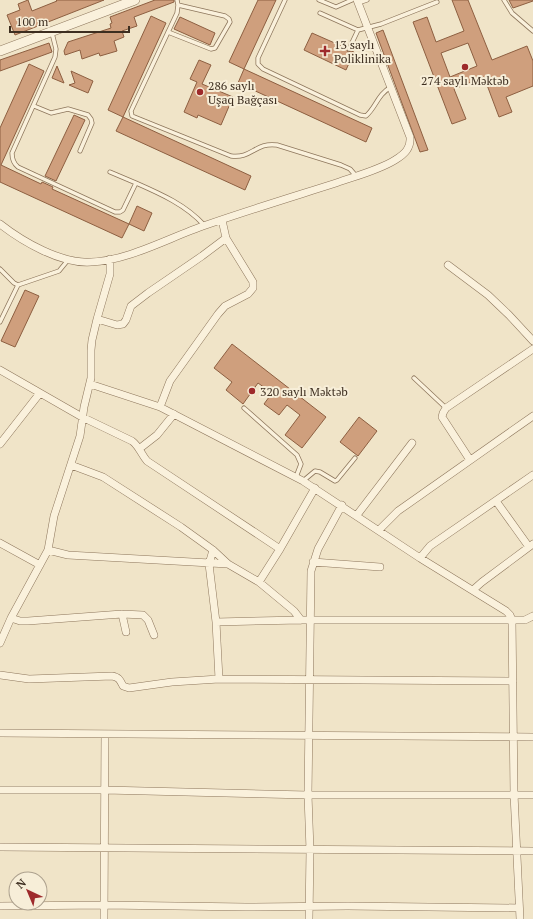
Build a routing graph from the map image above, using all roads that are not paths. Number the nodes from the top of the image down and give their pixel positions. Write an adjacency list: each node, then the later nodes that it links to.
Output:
1 (136, 0): 8 (street)
2 (176, 0): 10 (lane)
3 (285, 0): 19 (lane)
4 (319, 0): 7 (lane)
5 (367, 0): 7 (lane)
6 (504, 0): 14 (lane)
7 (356, 1): 12 (street)
8 (126, 2): 15 (street)
9 (437, 2): 12 (lane)
10 (178, 5): 16 (lane); 16 (lane)
11 (320, 13): 13 (lane)
12 (368, 28): 13 (lane); 19 (street)
13 (358, 30): 17 (lane)
14 (533, 31)
15 (52, 32): 18 (street); 20 (lane)
16 (168, 32): 23 (lane)
17 (350, 49)
18 (0, 51)
19 (391, 87): 23 (street)
20 (34, 106): 21 (lane); 24 (lane)
21 (80, 151)
22 (110, 172): 24 (lane)
23 (356, 176): 25 (street)
24 (136, 183): 27 (lane)
25 (222, 220): 27 (street); 28 (street)
26 (0, 224): 30 (street)
27 (204, 225): 29 (street)
28 (226, 238): 34 (street); 42 (street)
29 (110, 259): 30 (street); 34 (street)
30 (68, 260): 33 (lane)
31 (448, 265): 36 (street)
32 (0, 269): 33 (lane)
33 (18, 285): 35 (lane)
34 (96, 319): 40 (street)
35 (0, 322)
36 (533, 341)
37 (533, 349): 44 (street)
38 (0, 370): 41 (street)
39 (414, 378): 44 (lane)
40 (90, 384): 42 (street); 47 (street)
41 (40, 393): 47 (street); 49 (street)
42 (160, 407): 45 (street)
43 (244, 408): 55 (lane)
44 (446, 408): 52 (street)
45 (174, 414): 50 (street); 55 (street)
46 (533, 416): 52 (street)
47 (82, 417): 50 (street); 53 (street)
48 (412, 443): 59 (street)
49 (0, 444)
50 (140, 449): 63 (street)
51 (355, 458): 55 (lane)
52 (470, 460): 60 (street)
53 (71, 465): 64 (street); 65 (street)
54 (533, 475): 57 (street)
55 (299, 479): 56 (street)
56 (315, 488): 58 (street); 63 (street)
57 (496, 501): 62 (street); 66 (street)
58 (342, 506): 59 (street); 67 (street)
59 (357, 515): 60 (street)
60 (379, 530): 66 (street)
61 (1, 545): 70 (street)
62 (531, 545): 73 (street)
63 (280, 549): 72 (street)
64 (48, 550): 68 (street); 70 (street)
65 (213, 550): 68 (street); 69 (street)
66 (420, 558): 73 (street)
67 (313, 562): 71 (street); 79 (street)
68 (209, 564): 69 (street); 80 (street)
69 (228, 564): 72 (street)
70 (40, 565): 76 (street)
71 (380, 567)
72 (259, 582): 77 (street)
73 (473, 590): 78 (street)
74 (122, 614): 76 (street); 81 (street); 82 (street)
75 (533, 616): 78 (street)
76 (11, 618): 83 (street)
77 (301, 620): 79 (street); 80 (street)
78 (512, 620): 79 (street); 87 (street)
79 (311, 621): 86 (street)
80 (216, 622): 85 (street)
81 (126, 632)
82 (154, 636)
83 (0, 643)
84 (0, 675): 85 (street)
85 (219, 679): 86 (street)
86 (310, 680): 87 (street); 90 (street)
87 (513, 681): 91 (street)
88 (0, 733): 89 (street)
89 (105, 734): 90 (street); 94 (street)
90 (309, 736): 91 (street); 96 (street)
91 (513, 737): 92 (street); 95 (street)
92 (533, 737)
93 (0, 790): 94 (street)
94 (105, 790): 96 (street); 99 (street)
95 (514, 794): 96 (street); 97 (street); 101 (street)
96 (308, 795): 100 (street)
97 (533, 795)
98 (0, 847): 99 (street)
99 (104, 847): 100 (street); 103 (street)
100 (310, 850): 101 (street); 105 (street)
101 (518, 851): 102 (street); 106 (street)
102 (533, 851)
103 (105, 905): 104 (street); 105 (street); 107 (street)
104 (0, 906)
105 (309, 907): 106 (street); 108 (street)
106 (519, 908): 109 (street)
107 (104, 919)
108 (309, 919)
109 (520, 919)

